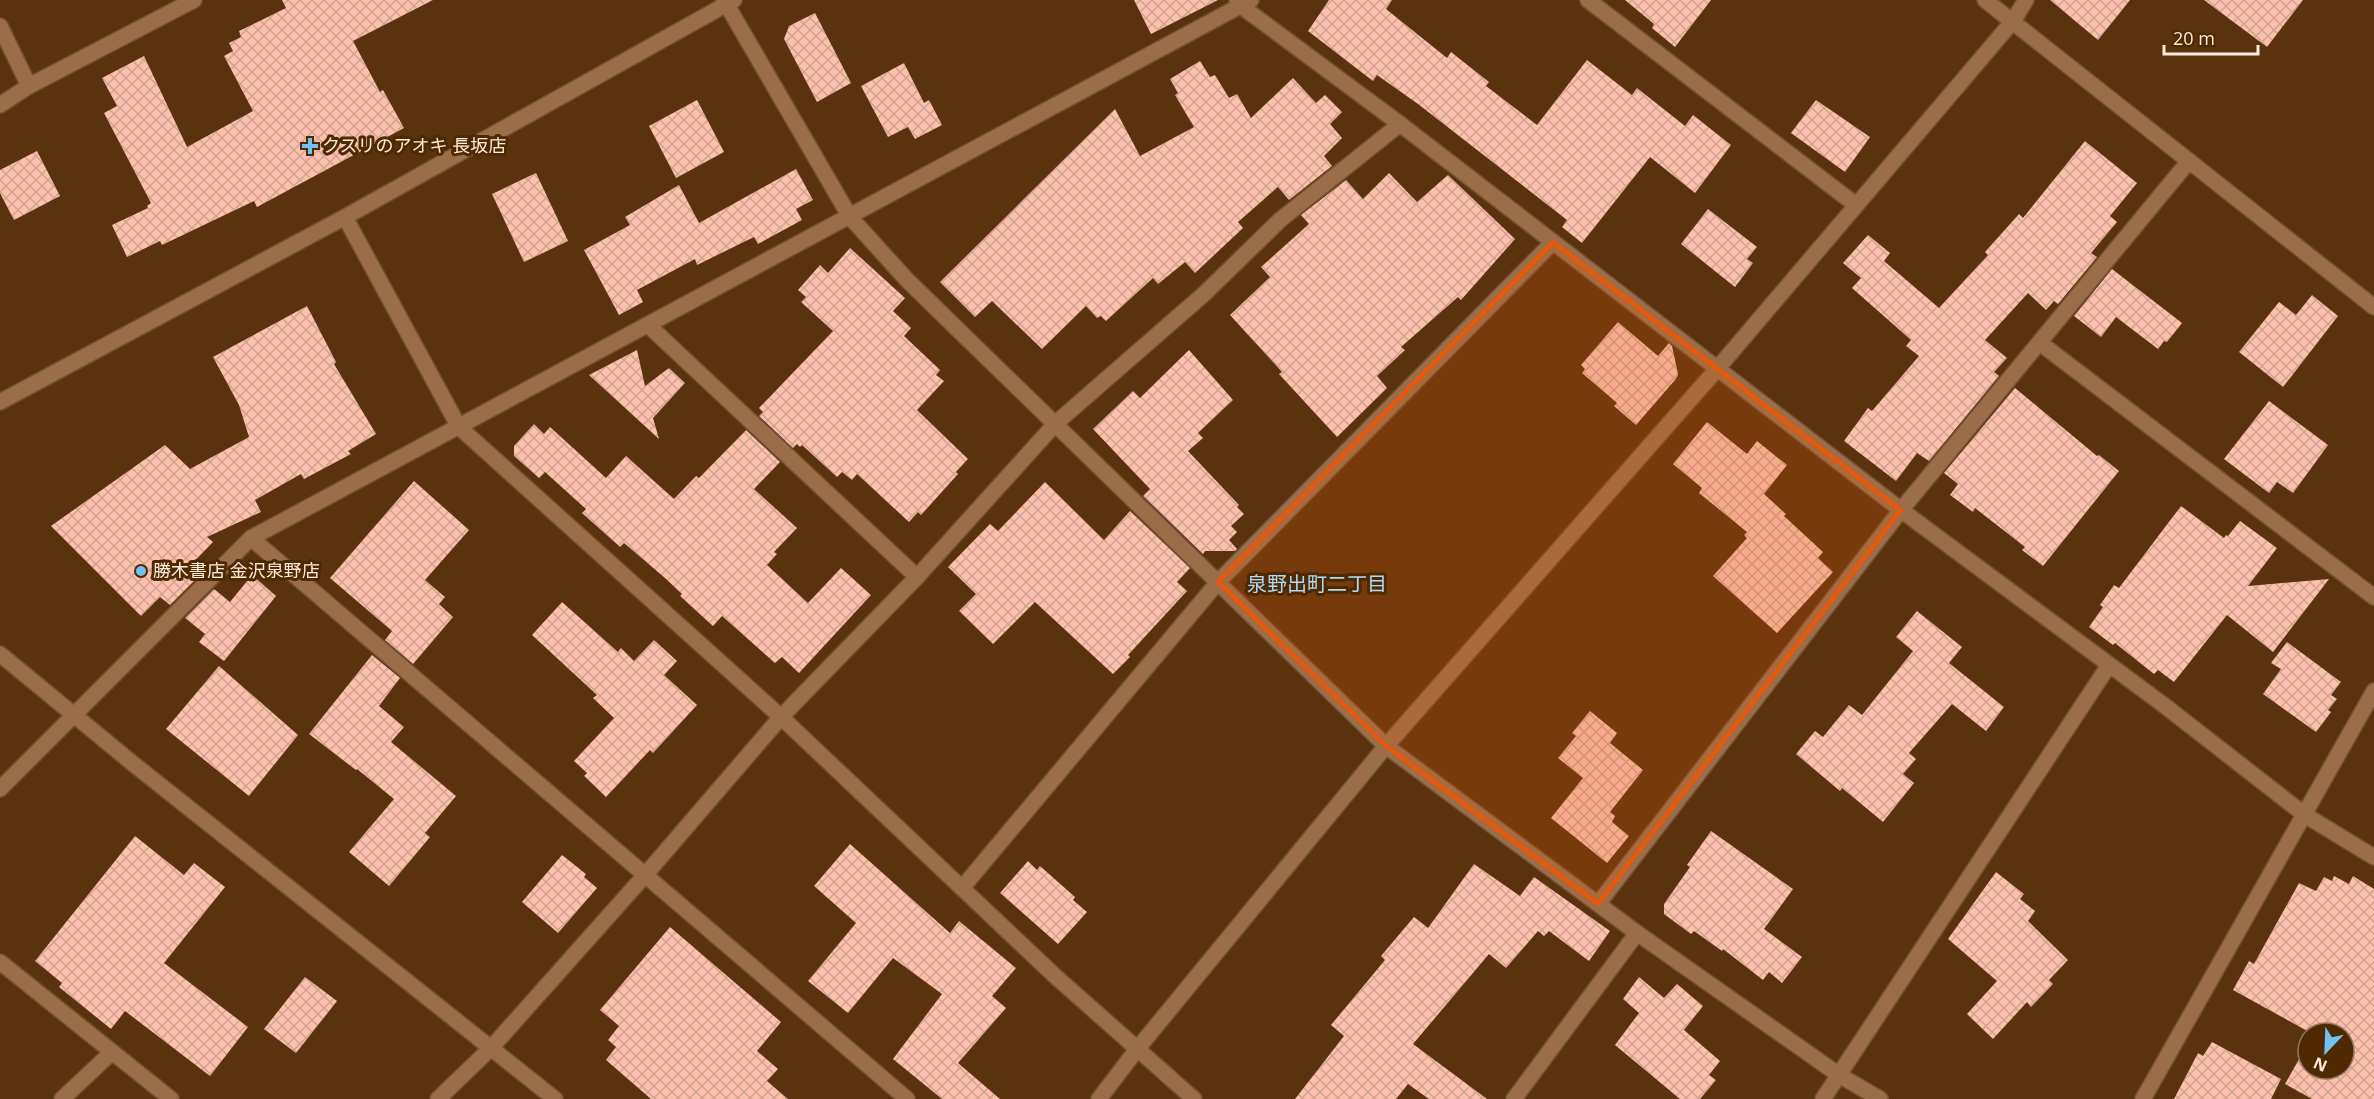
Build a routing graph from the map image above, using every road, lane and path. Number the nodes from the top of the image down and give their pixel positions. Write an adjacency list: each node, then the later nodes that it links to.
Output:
1 (194, 0): 9 (street)
2 (1588, 0): 13 (street)
3 (1985, 0): 7 (street)
4 (2026, 0): 7 (street)
5 (728, 1): 14 (street); 15 (street)
6 (1243, 2): 11 (street); 15 (street)
7 (2013, 21): 12 (street); 13 (street)
8 (0, 26): 9 (street)
9 (28, 86): 10 (street)
10 (0, 105)
11 (1400, 124): 16 (street); 22 (street)
12 (2189, 161): 17 (street); 19 (street)
13 (1856, 205): 20 (street)
14 (345, 217): 21 (street); 23 (street)
15 (850, 217): 18 (street); 22 (street)
16 (1553, 242): 20 (street); 27 (street)
17 (2374, 307)
18 (648, 325): 23 (street); 26 (street)
19 (2040, 343): 24 (street); 28 (street)
20 (1717, 369): 24 (street); 34 (street)
21 (0, 402)
22 (1056, 423): 26 (street); 27 (street)
23 (459, 427): 25 (street); 33 (street)
24 (1901, 510): 30 (street); 40 (street)
25 (251, 538): 32 (street); 38 (street)
26 (917, 577): 33 (street)
27 (1218, 582): 34 (street); 39 (street)
28 (2374, 597)
29 (0, 654): 32 (street)
30 (2109, 665): 36 (street); 46 (street)
31 (2374, 690): 36 (street)
32 (74, 715): 35 (street); 43 (street)
33 (781, 717): 38 (street); 39 (street)
34 (1386, 746): 40 (street); 44 (street)
35 (0, 789)
36 (2305, 815): 37 (street); 57 (street)
37 (2374, 857)
38 (646, 874): 43 (street); 51 (street)
39 (962, 888): 44 (street)
40 (1598, 904): 41 (street)
41 (1637, 933): 46 (street); 54 (street)
42 (0, 962): 45 (street)
43 (491, 1048): 49 (street); 50 (street)
44 (1138, 1048): 52 (street); 53 (street)
45 (112, 1052): 47 (street); 48 (street)
46 (1839, 1075): 55 (street); 56 (street)
47 (62, 1099)
48 (171, 1099)
49 (438, 1099)
50 (555, 1099)
51 (907, 1099)
52 (1099, 1099)
53 (1194, 1099)
54 (1514, 1099)
55 (1822, 1099)
56 (1880, 1099)
57 (2143, 1099)

